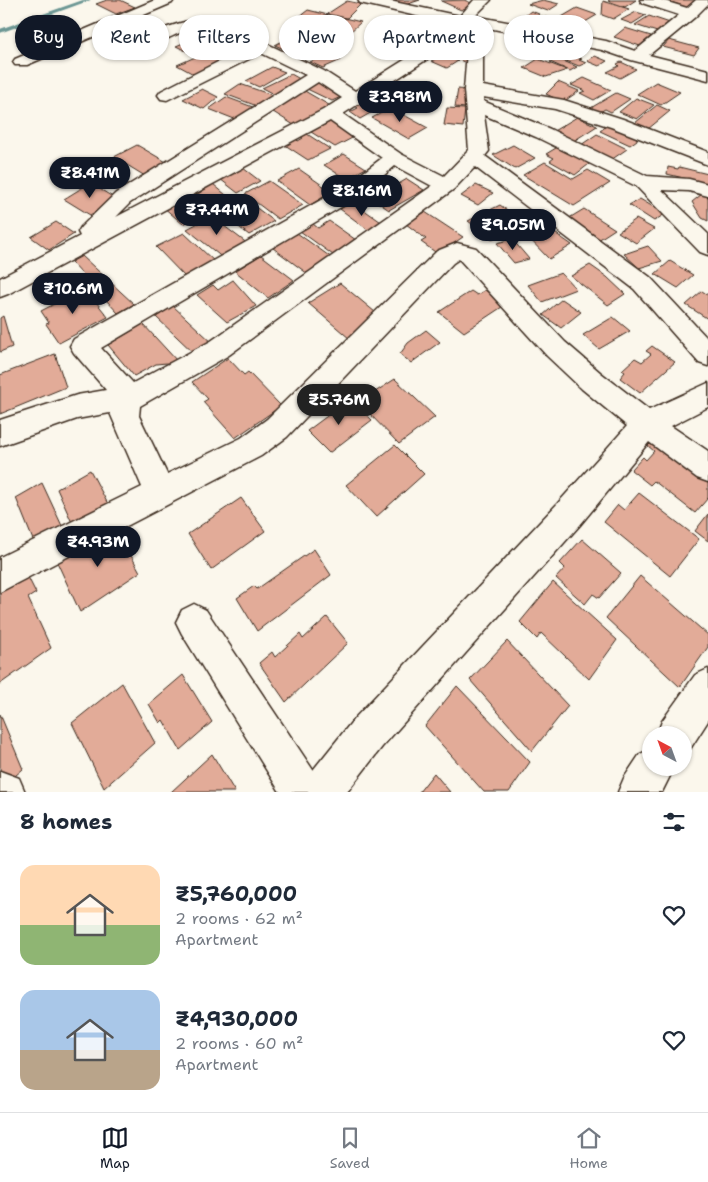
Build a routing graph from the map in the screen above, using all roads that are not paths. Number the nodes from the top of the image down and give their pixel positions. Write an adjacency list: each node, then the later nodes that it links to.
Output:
1 (167, 0): 15 (street)
2 (365, 0): 6 (street)
3 (484, 0): 7 (street)
4 (647, 0): 8 (street)
5 (704, 0): 8 (street)
6 (435, 15)
7 (472, 15)
8 (692, 20): 11 (street)
9 (494, 27): 11 (street)
10 (269, 51): 16 (street)
11 (637, 57): 17 (street)
12 (235, 60): 18 (street)
13 (417, 60): 20 (street)
14 (471, 60): 19 (street)
15 (21, 62)
16 (318, 75): 20 (street); 29 (street)
17 (708, 75)
18 (167, 95)
19 (474, 97): 22 (street); 24 (street); 25 (street)
20 (354, 98): 21 (street)
21 (330, 113): 23 (street); 29 (street)
22 (475, 157): 26 (street); 31 (street)
23 (394, 158): 26 (street); 33 (street)
24 (708, 159)
25 (643, 182): 27 (street); 28 (street)
26 (448, 185): 33 (street)
27 (708, 190)
28 (708, 247)
29 (75, 248): 30 (street)
30 (0, 288)
31 (708, 356)
32 (708, 394): 34 (street)
33 (130, 398): 35 (street); 37 (street)
34 (646, 425): 36 (street); 37 (street); 46 (street)
35 (0, 433)
36 (708, 468)
37 (161, 494): 38 (street)
38 (0, 575)
39 (194, 622): 45 (street)
40 (708, 688): 41 (street)
41 (682, 726)
42 (649, 776): 47 (street)
43 (0, 791): 44 (street)
44 (6, 792)
45 (302, 792)
46 (320, 792)
47 (638, 792)

